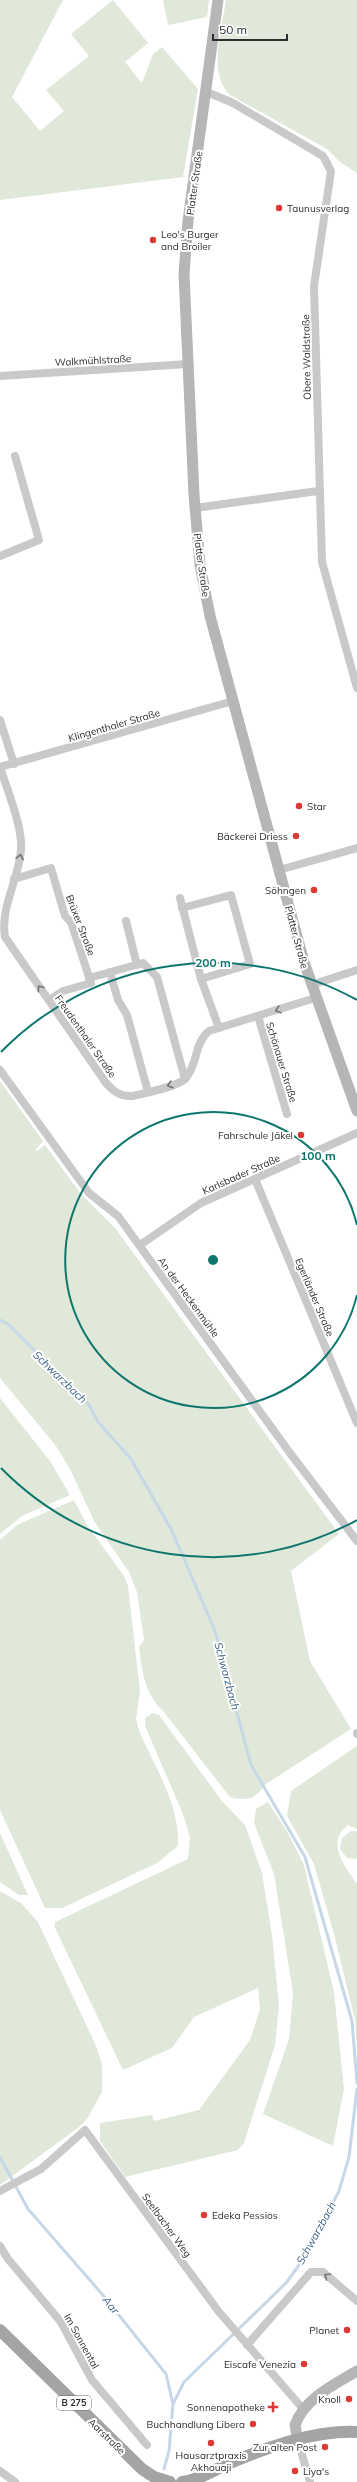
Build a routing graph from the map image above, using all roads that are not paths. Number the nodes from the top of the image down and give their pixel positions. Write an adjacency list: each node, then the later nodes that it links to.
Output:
1 (218, 0): 2 (main road, Platter Straße)
2 (207, 92): 3 (main road, Platter Straße); 6 (street, Obere Waldstraße)
3 (188, 364): 4 (street, Walkmühlstraße); 7 (main road, Platter Straße)
4 (0, 376)
5 (15, 456): 8 (street)
6 (318, 491): 7 (street); 9 (street, Obere Waldstraße)
7 (195, 508): 10 (main road, Platter Straße)
8 (0, 556)
9 (357, 688)
10 (233, 701): 12 (street, Klingenthaler Straße); 15 (main road, Platter Straße)
11 (0, 720): 12 (street)
12 (14, 764): 13 (street, Klingenthaler Straße)
13 (0, 767): 16 (street, Freudenthaler Straße, one-way to 13)
14 (357, 848): 15 (street)
15 (279, 870): 25 (main road, Platter Straße)
16 (14, 879): 23 (street, Brüxer Straße); 27 (street, Freudenthaler Straße, one-way to 16)
17 (180, 898): 18 (street)
18 (182, 908): 24 (street); 24 (street)
19 (126, 921): 20 (street)
20 (137, 964): 22 (street); 31 (street)
21 (357, 970): 25 (street)
22 (110, 972): 23 (street); 32 (street)
23 (89, 978): 27 (street)
24 (201, 979): 29 (street)
25 (311, 985): 26 (main road, Platter Straße)
26 (315, 998): 28 (street, one-way to 28); 33 (main road, Platter Straße)
27 (49, 1000): 32 (street, Freudenthaler Straße)
28 (258, 1016): 29 (street); 34 (street, Schönauer Straße)
29 (219, 1028): 31 (street)
30 (0, 1070): 37 (street, An der Heckenmühle)
31 (185, 1079): 32 (street, Freudenthaler Straße, one-way to 32)
32 (148, 1092)
33 (357, 1111)
34 (288, 1114)
35 (357, 1133): 36 (street, Karlsbader Straße)
36 (254, 1179): 37 (street, Karlsbader Straße); 38 (street, Egerländer Straße)
37 (140, 1245): 39 (street, An der Heckenmühle)
38 (357, 1424)
39 (357, 1541)
40 (0, 2191): 44 (street, Seelbacher Weg)
41 (0, 2246): 49 (street, Im Sonnental)
42 (357, 2301): 44 (street, one-way to 44)
43 (0, 2330): 51 (main road, Aarstraße / B 275)
44 (245, 2343): 46 (street, Seelbacher Weg)
45 (357, 2371): 46 (main road)
46 (303, 2411): 48 (main road)
47 (357, 2432): 48 (main road)
48 (301, 2440): 54 (main road); 55 (street)
49 (147, 2445)
50 (0, 2471): 52 (street)
51 (149, 2479): 53 (main road, Aarstraße / B 275)
52 (15, 2482)
53 (170, 2482)
54 (182, 2482)
55 (310, 2482)

